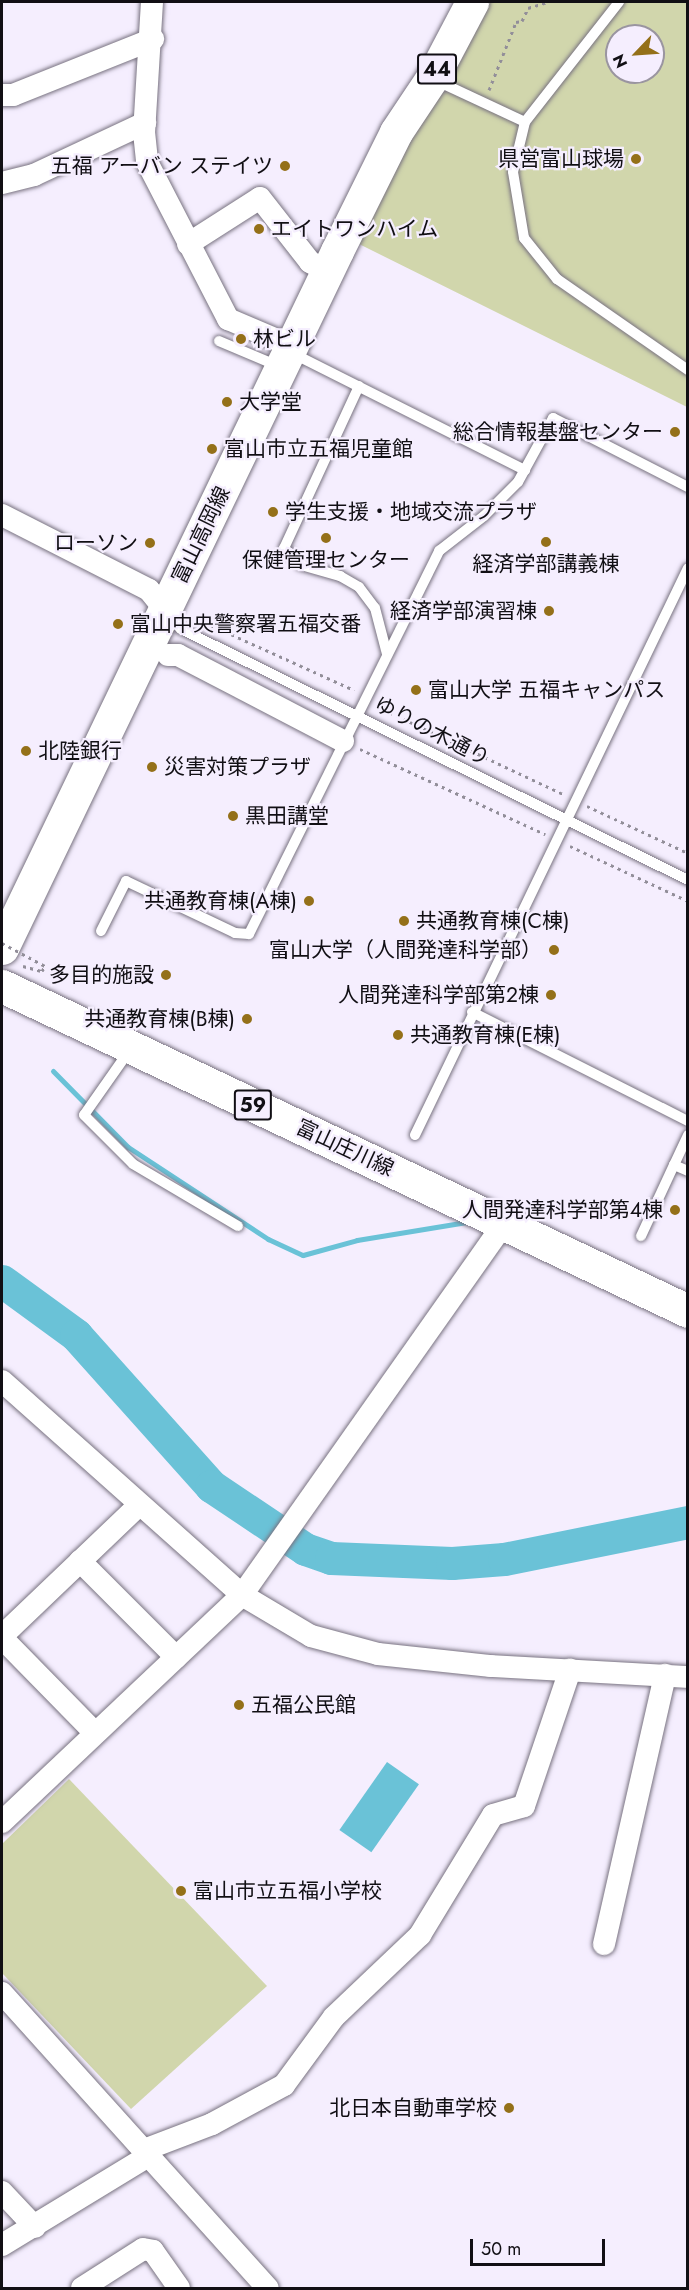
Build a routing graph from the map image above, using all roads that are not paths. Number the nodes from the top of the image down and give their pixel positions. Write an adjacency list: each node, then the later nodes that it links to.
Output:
1 (152, 2): 5 (street)
2 (449, 2): 10 (main road, 44)
3 (472, 2): 6 (main road, 44)
4 (619, 2): 8 (lane)
5 (153, 39): 7 (street); 9 (street)
6 (432, 78): 8 (lane); 10 (main road, 44)
7 (2, 95)
8 (525, 122): 16 (lane)
9 (145, 123): 11 (street); 12 (street)
10 (396, 132): 13 (main road, 44)
11 (2, 183)
12 (188, 244): 13 (street); 15 (street)
13 (332, 261): 15 (main road, 富山高岡線 / 44)
14 (219, 341): 15 (lane)
15 (287, 355): 17 (lane); 22 (main road, 富山高岡線 / 44)
16 (687, 370)
17 (359, 386): 18 (lane); 23 (lane)
18 (525, 470): 19 (lane); 23 (lane)
19 (687, 486)
20 (2, 515): 22 (street)
21 (687, 568): 27 (lane)
22 (165, 610): 25 (lane, ゆりの木通り); 30 (main road, 富山高岡線 / 44)
23 (387, 654): 25 (lane)
24 (168, 655): 26 (street)
25 (356, 715): 26 (lane); 27 (lane, ゆりの木通り)
26 (344, 741): 29 (lane)
27 (564, 819): 28 (lane, ゆりの木通り); 31 (lane)
28 (687, 880)
29 (101, 930)
30 (9, 967): 32 (main road, 富山庄川線 / 59)
31 (472, 1012): 33 (lane); 34 (lane)
32 (131, 1048): 38 (main road, 富山庄川線 / 59); 39 (lane)
33 (687, 1121)
34 (415, 1135)
35 (687, 1135): 36 (lane)
36 (674, 1164): 37 (lane); 40 (lane)
37 (687, 1171)
38 (505, 1222): 41 (main road, 富山庄川線 / 59); 45 (street)
39 (238, 1226)
40 (641, 1236)
41 (687, 1311)
42 (2, 1381): 43 (street)
43 (138, 1506): 44 (street); 45 (street)
44 (80, 1561): 46 (street); 47 (street)
45 (242, 1595): 47 (street); 48 (street)
46 (2, 1637): 50 (street)
47 (176, 1657): 50 (street)
48 (570, 1670): 49 (street); 54 (street)
49 (676, 1676): 52 (street)
50 (95, 1733): 51 (street)
51 (2, 1822)
52 (604, 1944)
53 (2, 1993): 54 (street)
54 (146, 2154): 56 (street); 60 (street)
55 (2, 2192): 56 (street)
56 (35, 2227): 57 (street)
57 (2, 2245)
58 (82, 2289): 59 (street)
59 (179, 2289)
60 (268, 2289)

